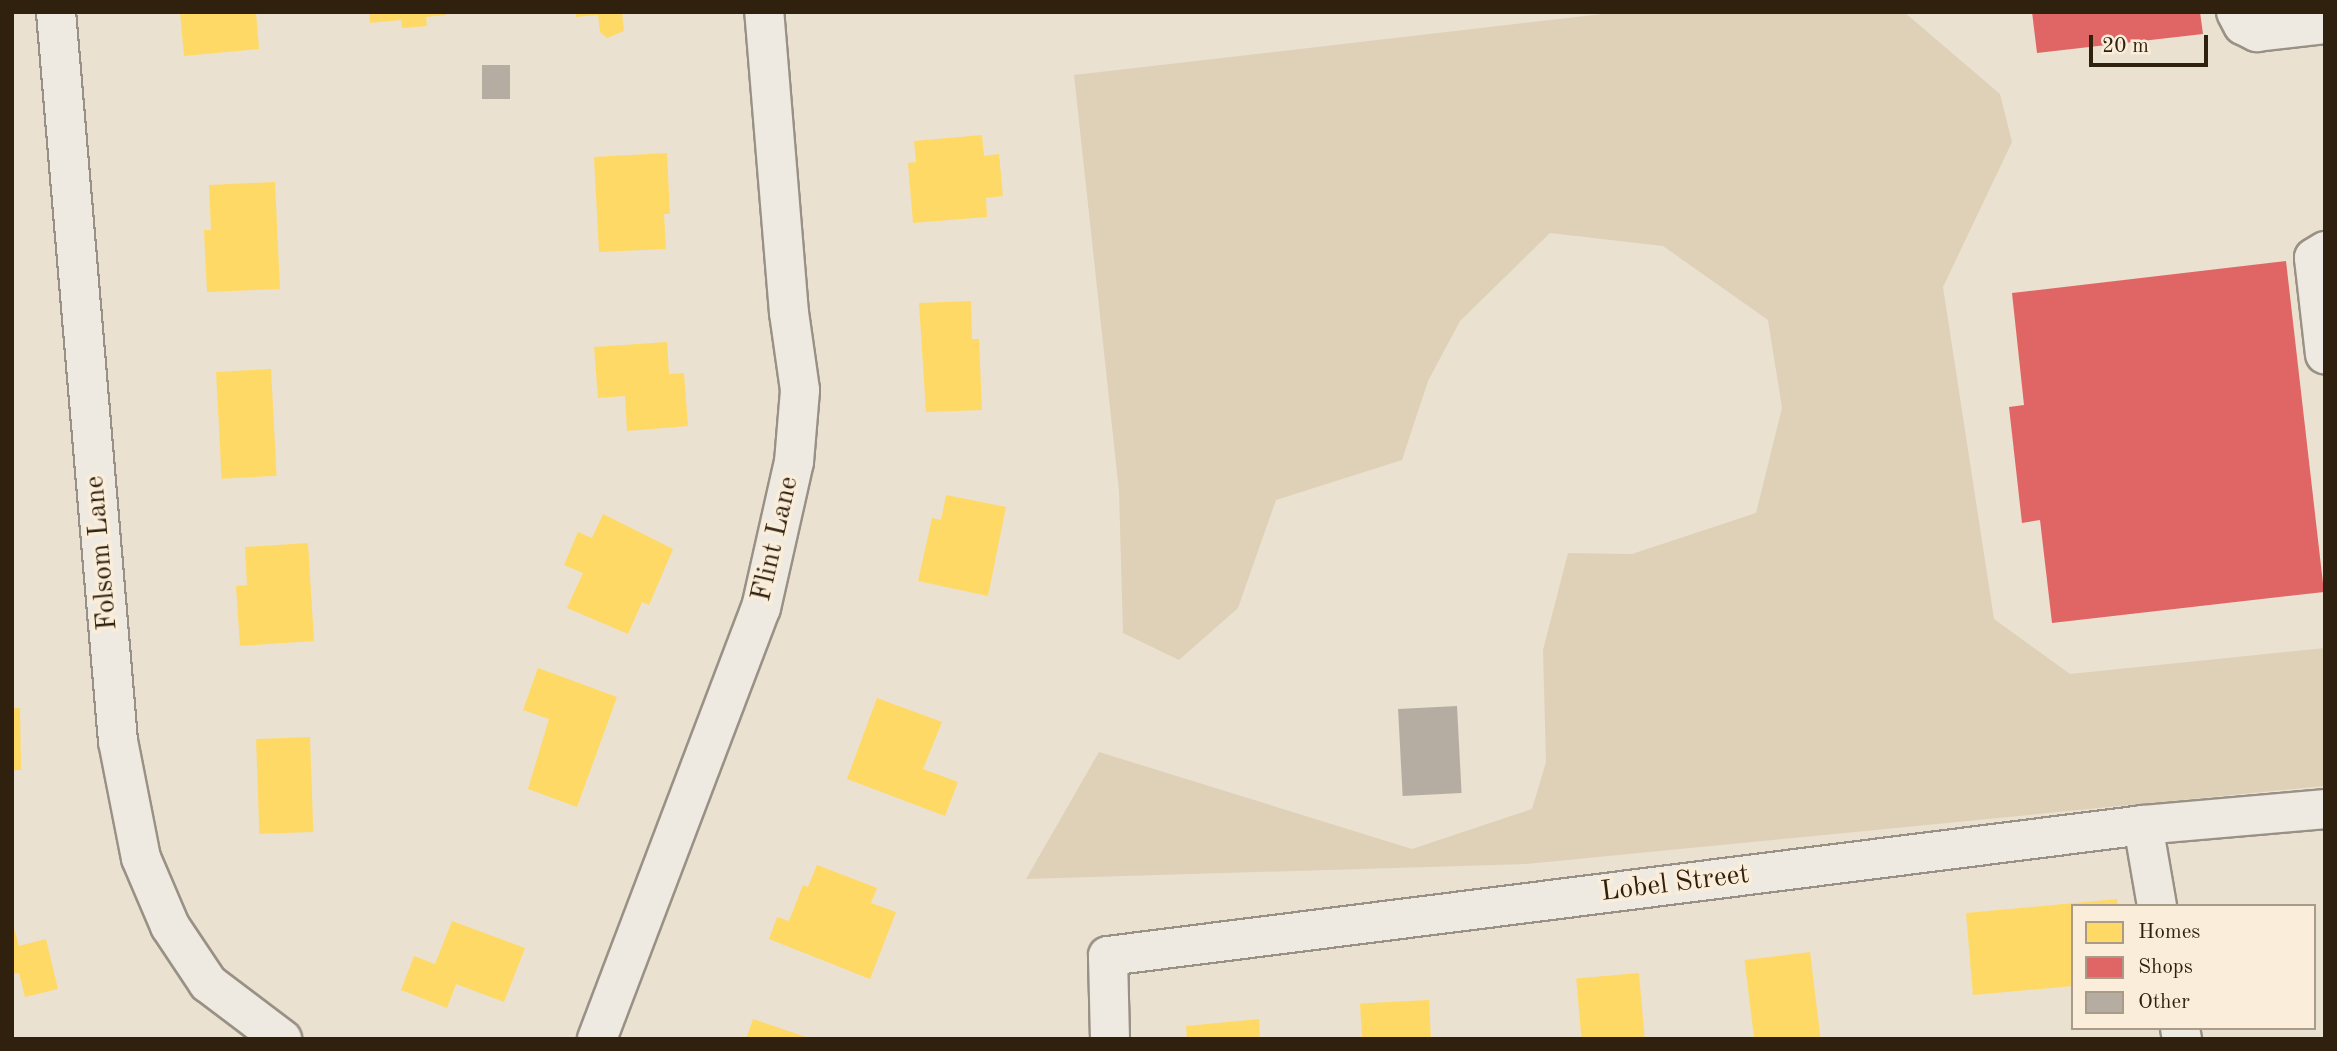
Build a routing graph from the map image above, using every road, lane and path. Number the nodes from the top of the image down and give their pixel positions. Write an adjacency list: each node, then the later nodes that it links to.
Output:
1 (56, 12): 10 (street, Folsom Lane)
2 (764, 12): 11 (street, Flint Lane)
3 (2236, 12): 4 (street)
4 (2325, 24)
5 (2325, 251): 6 (street)
6 (2325, 354)
7 (2325, 809): 8 (street, Lobel Street)
8 (2143, 825): 9 (street); 12 (street, Lobel Street)
9 (2157, 904)
10 (282, 1039)
11 (597, 1039)
12 (1110, 1039)

